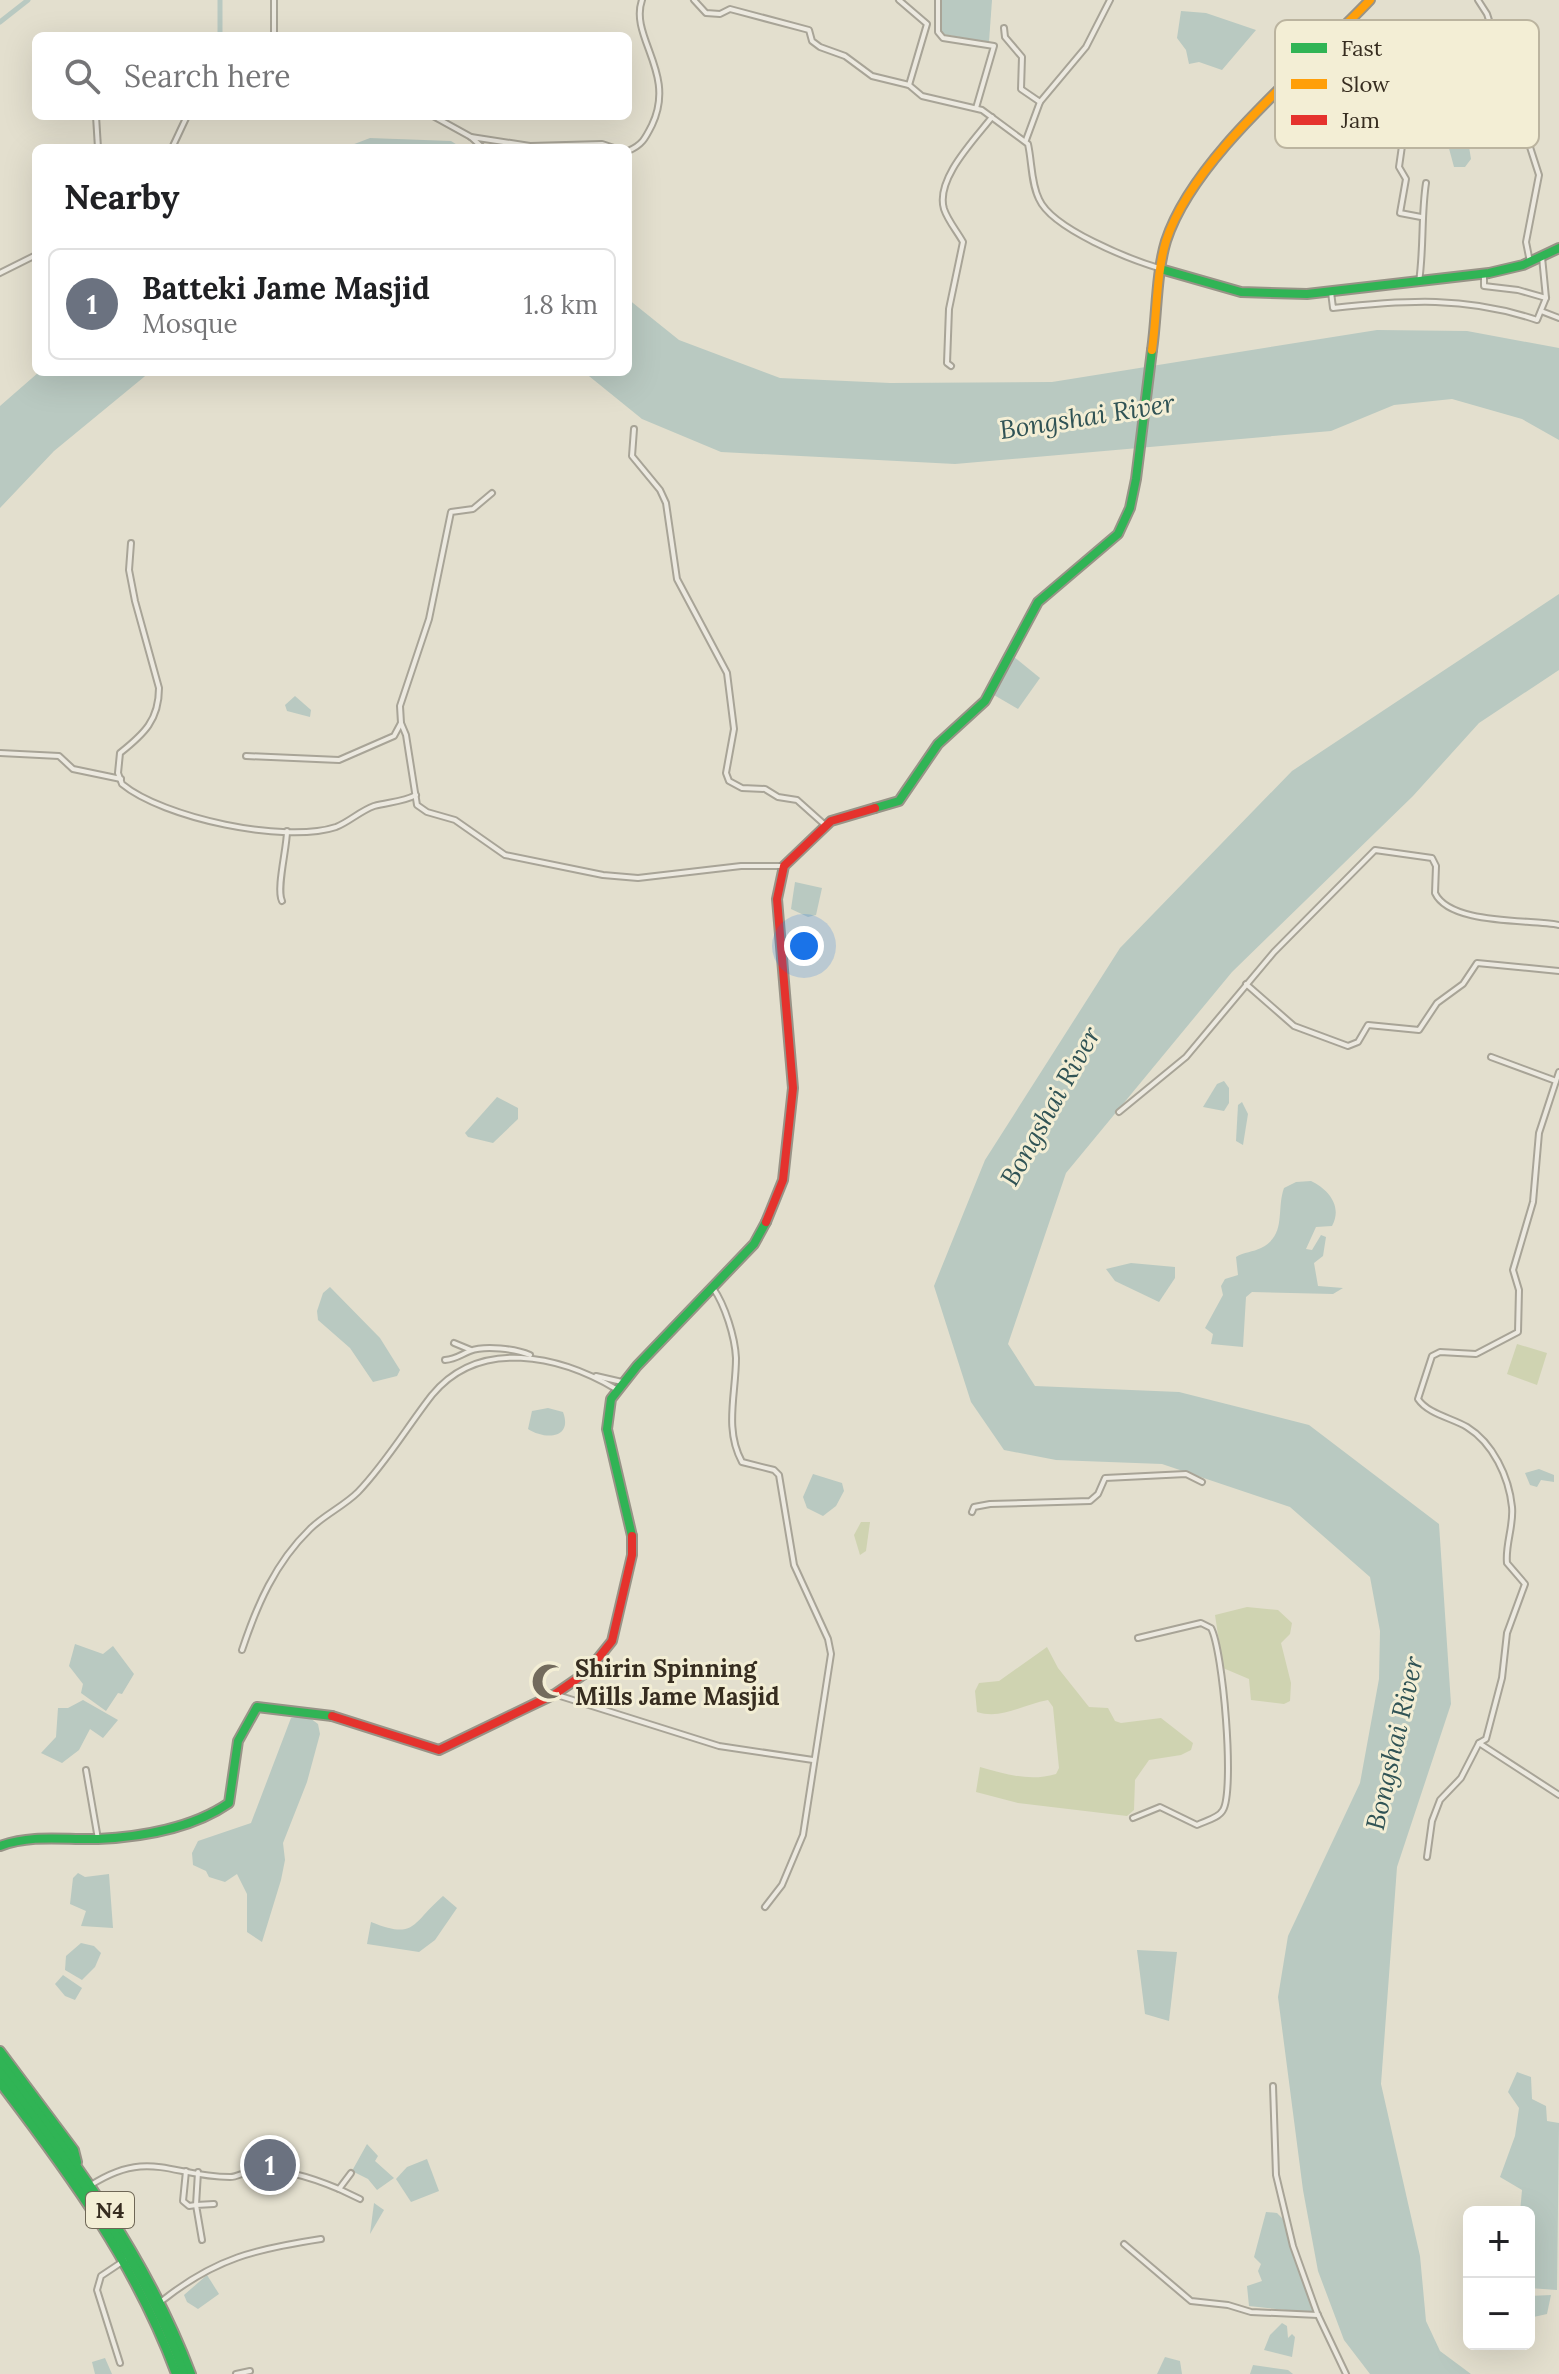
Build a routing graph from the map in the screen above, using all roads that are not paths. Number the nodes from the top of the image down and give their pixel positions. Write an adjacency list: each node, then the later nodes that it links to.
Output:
1 (274, 0): 12 (street)
2 (642, 0): 29 (street)
3 (694, 0): 13 (street)
4 (899, 0): 13 (street)
5 (938, 0): 16 (street)
6 (1110, 0): 14 (street)
7 (1370, 0): 9 (main road)
8 (1478, 0): 10 (street)
9 (1354, 20)
10 (1489, 20)
11 (1004, 28): 14 (street)
12 (274, 32)
13 (909, 85): 16 (street)
14 (1040, 102): 22 (street)
15 (1275, 103): 36 (main road)
16 (976, 108): 17 (street)
17 (992, 117): 22 (street); 44 (street)
18 (96, 120): 23 (street)
19 (185, 120): 24 (street)
20 (440, 120): 21 (street)
21 (471, 137): 25 (street); 26 (street)
22 (1026, 140): 36 (street)
23 (98, 144)
24 (174, 144)
25 (479, 144)
26 (517, 144)
27 (1402, 148): 31 (street)
28 (1530, 148): 35 (street)
29 (632, 149)
30 (1426, 183): 31 (street)
31 (1421, 217): 39 (street)
32 (1559, 248): 34 (main road)
33 (32, 257): 37 (street)
34 (1542, 257): 35 (main road); 41 (street)
35 (1530, 262): 38 (main road)
36 (1164, 270): 40 (main road); 53 (main road)
37 (0, 273)
38 (1484, 274): 39 (main road); 41 (street)
39 (1419, 282): 40 (main road)
40 (1331, 292): 42 (street)
41 (1546, 298): 42 (street)
42 (1541, 311): 43 (street)
43 (1559, 318)
44 (951, 366)
45 (634, 429): 53 (street)
46 (492, 493): 48 (street)
47 (131, 543): 51 (street)
48 (401, 723): 50 (street); 52 (street)
49 (0, 753): 51 (street)
50 (246, 756)
51 (121, 779): 54 (street)
52 (416, 795): 54 (street); 55 (street)
53 (825, 825): 55 (main road)
54 (287, 831): 56 (street)
55 (784, 866): 64 (main road)
56 (282, 901)
57 (1559, 925): 59 (street)
58 (1559, 971): 59 (street)
59 (1246, 984): 63 (street)
60 (1491, 1057): 62 (street)
61 (1559, 1072): 62 (street)
62 (1556, 1081): 76 (street)
63 (1119, 1112)
64 (713, 1288): 70 (main road); 77 (street)
65 (454, 1343): 66 (street)
66 (471, 1350): 67 (street); 68 (street)
67 (532, 1356): 69 (street); 74 (street)
68 (445, 1360)
69 (593, 1376): 70 (street); 70 (street)
70 (619, 1385): 75 (main road)
71 (1202, 1482): 72 (street)
72 (972, 1512)
73 (1138, 1638): 80 (street)
74 (242, 1650)
75 (555, 1694): 77 (street); 81 (main road)
76 (1479, 1743): 79 (street); 83 (street)
77 (813, 1760): 84 (street)
78 (86, 1770): 81 (street)
79 (1559, 1795)
80 (1133, 1818)
81 (98, 1839): 82 (main road)
82 (0, 1846)
83 (1427, 1857)
84 (765, 1907)
85 (0, 2051): 90 (main road)
86 (0, 2062): 90 (main road, N4)
87 (0, 2072): 90 (main road, N4)
88 (0, 2083): 90 (main road)
89 (1273, 2086): 104 (street)
90 (71, 2167): 94 (main road, N4); 102 (main road, N4)
91 (186, 2171): 92 (street); 94 (street); 98 (street)
92 (198, 2172): 95 (street); 98 (street)
93 (351, 2173): 95 (street)
94 (91, 2185): 103 (main road, N4)
95 (339, 2189): 96 (street)
96 (360, 2199)
97 (214, 2204): 98 (street)
98 (196, 2205): 100 (street)
99 (321, 2239): 103 (street)
100 (202, 2240)
101 (1124, 2244): 104 (street)
102 (128, 2259): 105 (street); 107 (main road); 108 (main road, N4)
103 (163, 2300): 109 (main road, N4)
104 (1318, 2315): 111 (street)
105 (120, 2363)
106 (250, 2371): 110 (street)
107 (176, 2374)
108 (184, 2374)
109 (191, 2374)
110 (236, 2374)
111 (1346, 2374)

